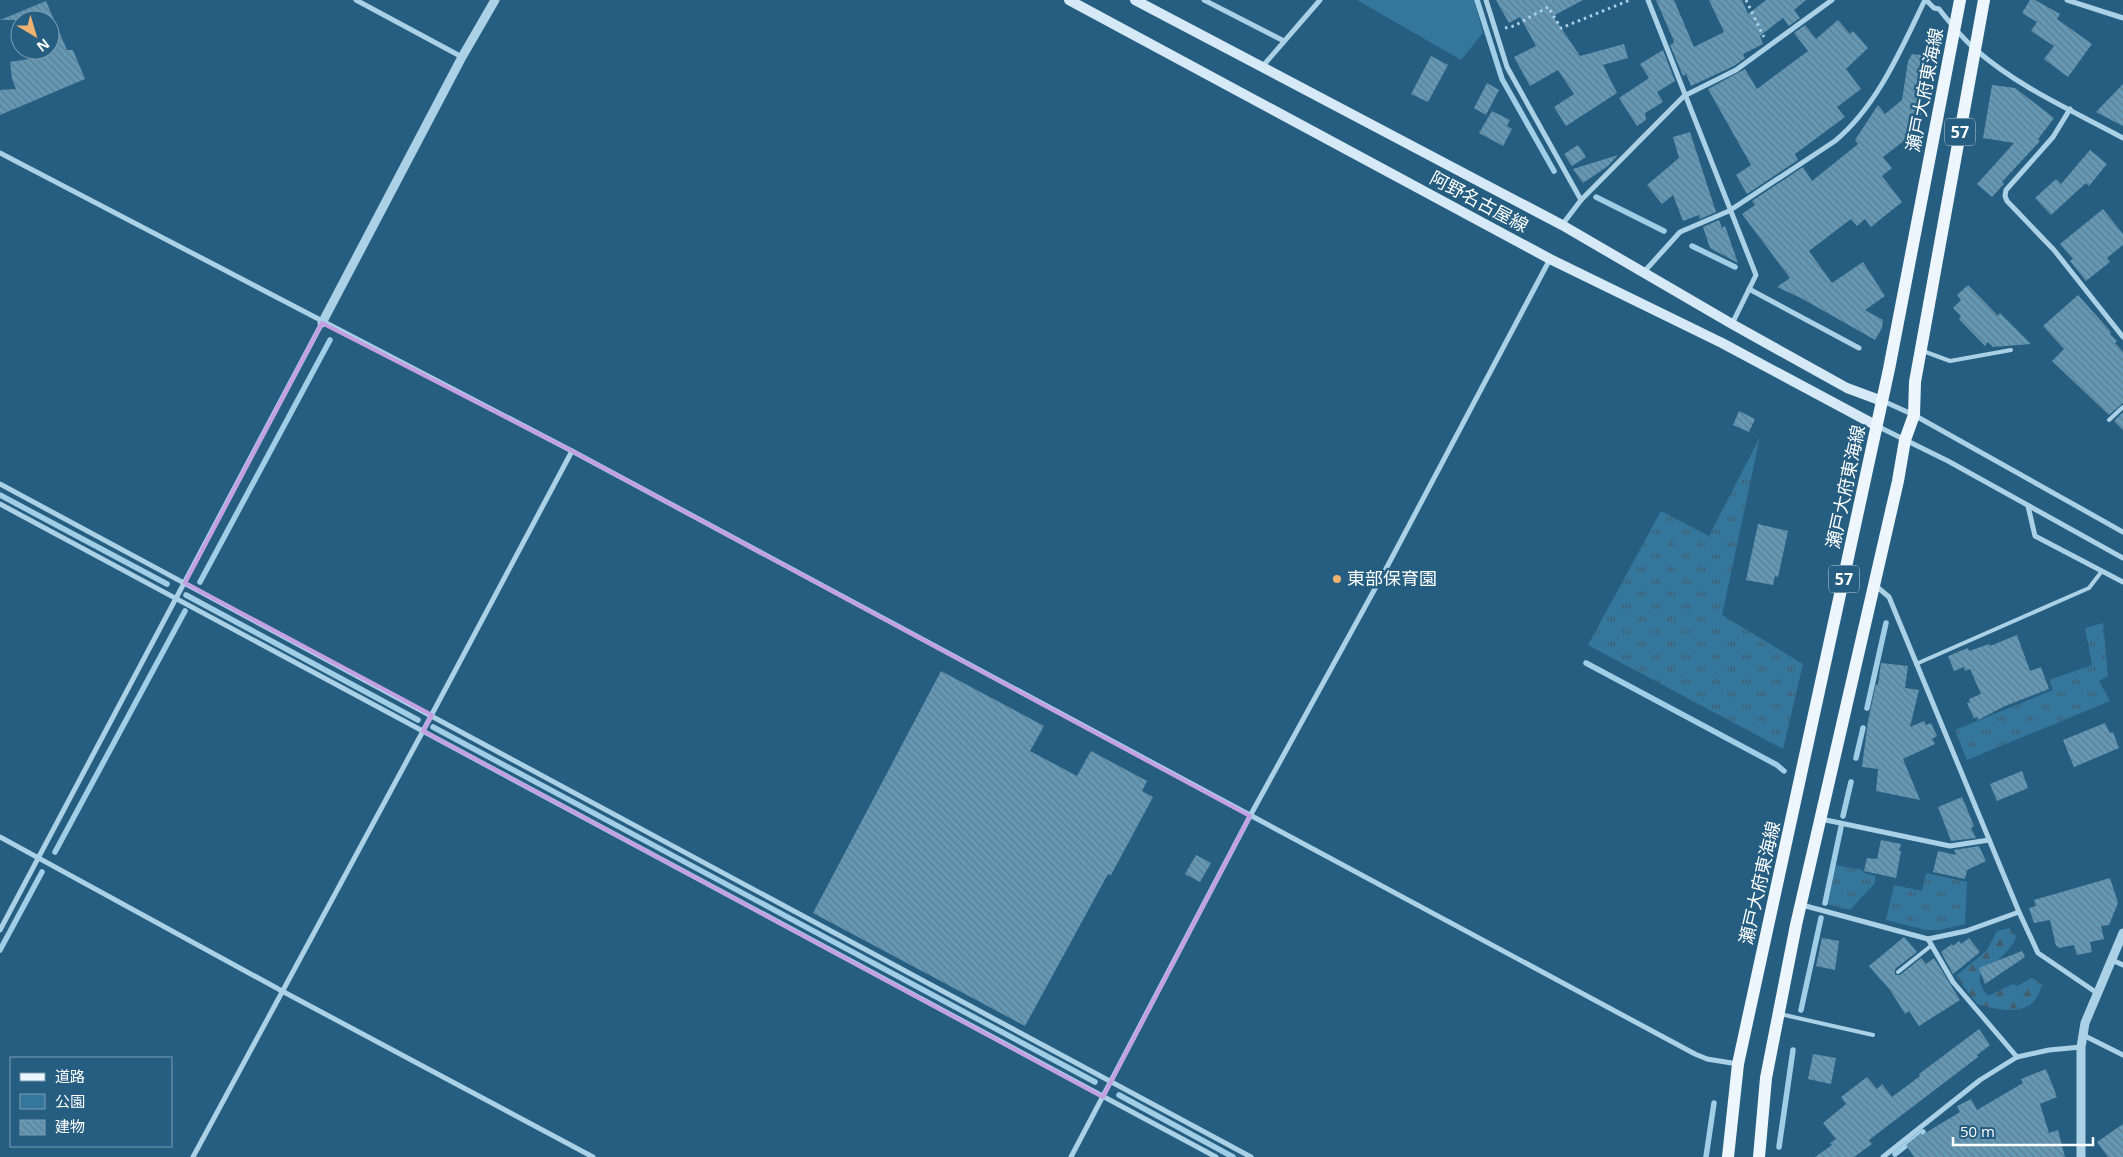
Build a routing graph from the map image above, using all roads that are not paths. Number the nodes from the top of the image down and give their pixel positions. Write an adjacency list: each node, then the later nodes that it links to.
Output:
1 (356, 0): 18 (street)
2 (496, 0): 18 (street)
3 (1069, 0): 27 (main road, 阿野名古屋線)
4 (1135, 0): 19 (main road, 阿野名古屋線)
5 (1204, 0): 16 (street)
6 (1320, 0): 16 (street)
7 (1486, 0): 24 (street)
8 (1648, 0): 20 (street)
9 (1832, 0): 20 (street)
10 (1926, 0): 15 (street); 25 (street)
11 (1960, 0): 15 (main road, 瀬戸大府東海線 / 57)
12 (1984, 0): 17 (main road, 57)
13 (2067, 0): 14 (street)
14 (2123, 18)
15 (1955, 28): 17 (street); 36 (main road, 瀬戸大府東海線 / 57)
16 (1284, 41): 19 (street)
17 (1975, 49): 21 (street); 34 (main road, 57)
18 (462, 57): 30 (street)
19 (1262, 67): 26 (main road, 阿野名古屋線)
20 (1684, 96): 24 (street); 25 (street)
21 (2070, 109): 22 (street); 32 (street)
22 (2123, 138)
23 (0, 154): 30 (street)
24 (1581, 200): 26 (street)
25 (1729, 211): 28 (street); 29 (street)
26 (1562, 225): 28 (main road, 阿野名古屋線)
27 (1550, 258): 40 (main road, 阿野名古屋線); 56 (street)
28 (1644, 273): 31 (main road, 阿野名古屋線)
29 (1749, 289): 31 (street); 33 (street)
30 (322, 323): 42 (street); 50 (street)
31 (1732, 324): 36 (main road, 阿野名古屋線)
32 (2123, 337)
33 (1860, 348)
34 (1920, 350): 35 (lane); 38 (main road, 57)
35 (2010, 350)
36 (1882, 401): 38 (street); 40 (main road, 瀬戸大府東海線 / 57)
37 (2123, 407): 39 (lane)
38 (1914, 415): 41 (main road, 57); 46 (street)
39 (2109, 420)
40 (1877, 426): 41 (street); 78 (main road, 瀬戸大府東海線 / 57)
41 (1905, 440): 45 (street); 51 (main road, 57)
42 (572, 451): 54 (street); 56 (street)
43 (0, 484): 50 (street)
44 (0, 504): 52 (street)
45 (2028, 506): 47 (street); 48 (street)
46 (2123, 532)
47 (2123, 558)
48 (2102, 571): 49 (street); 53 (lane)
49 (2123, 582)
50 (185, 583): 52 (street); 54 (street)
51 (1874, 585): 53 (street); 57 (main road, 57)
52 (176, 598): 55 (street); 60 (street)
53 (1916, 664): 59 (street)
54 (432, 716): 55 (street); 79 (street)
55 (424, 731): 70 (street); 80 (street)
56 (1250, 816): 78 (street); 79 (street)
57 (1821, 818): 59 (street); 61 (main road, 57)
58 (0, 837): 60 (street)
59 (1989, 840): 62 (street)
60 (40, 858): 63 (street); 70 (street)
61 (1802, 905): 65 (street); 72 (main road, 57)
62 (2019, 912): 65 (street); 71 (street)
63 (0, 930)
64 (2123, 933): 67 (street)
65 (1928, 938): 66 (street)
66 (1932, 945): 69 (lane); 77 (street)
67 (2112, 960): 68 (street); 71 (street)
68 (2123, 965)
69 (1898, 972)
70 (282, 991): 81 (street); 82 (street)
71 (2097, 993): 74 (street)
72 (1779, 1014): 73 (lane); 87 (main road, 57)
73 (1872, 1035)
74 (2082, 1035): 75 (street); 76 (street)
75 (2081, 1047): 77 (street); 89 (street)
76 (2123, 1055)
77 (2017, 1057): 88 (street)
78 (1738, 1064): 86 (main road, 瀬戸大府東海線 / 57)
79 (1112, 1082): 80 (street); 85 (street)
80 (1103, 1097): 83 (street); 84 (street)
81 (193, 1157)
82 (592, 1157)
83 (1071, 1157)
84 (1216, 1157)
85 (1250, 1157)
86 (1728, 1157)
87 (1759, 1157)
88 (1883, 1157)
89 (2080, 1157)

